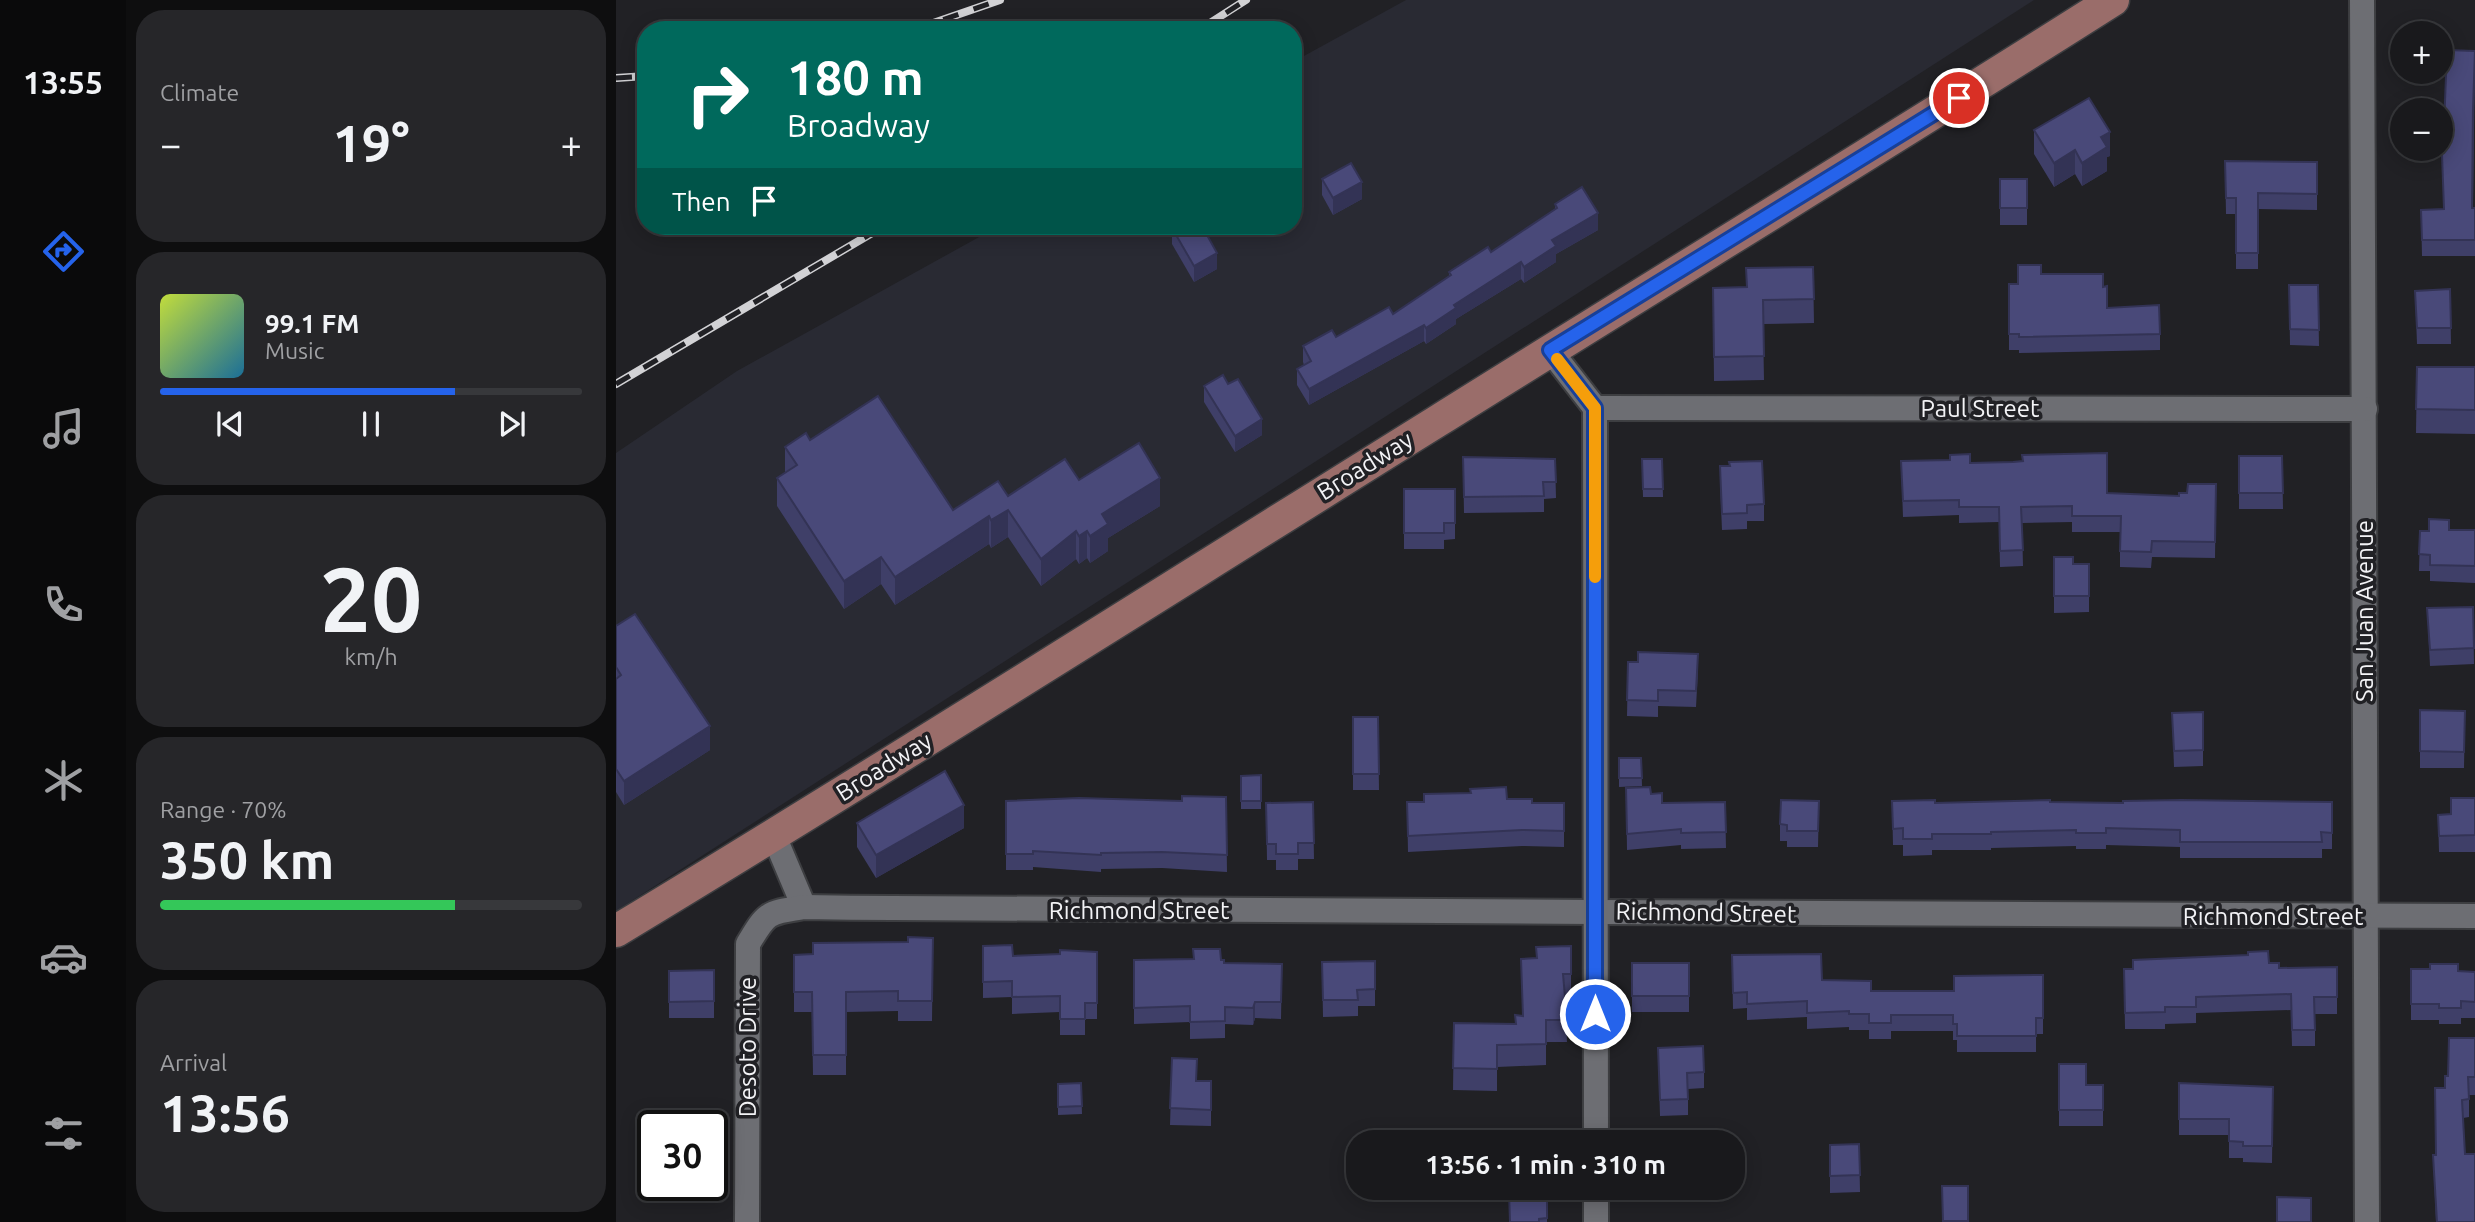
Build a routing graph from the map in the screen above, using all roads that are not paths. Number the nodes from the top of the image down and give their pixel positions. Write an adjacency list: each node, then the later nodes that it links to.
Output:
1 (2113, 0): 3 (main road, Broadway)
2 (2362, 0): 5 (street, San Juan Avenue)
3 (1550, 350): 4 (street); 6 (main road, Broadway)
4 (1595, 408): 5 (street, Paul Street); 8 (street)
5 (2365, 409): 9 (street, San Juan Avenue)
6 (774, 836): 7 (street); 11 (main road, Broadway)
7 (804, 906): 8 (street, Richmond Street); 14 (street, Desoto Drive)
8 (1595, 912): 9 (street, Richmond Street); 12 (street)
9 (2366, 916): 10 (street, Richmond Street); 16 (street, San Juan Avenue)
10 (2475, 916)
11 (616, 932)
12 (1596, 1130)
13 (1596, 1200): 15 (street)
14 (747, 1222)
15 (1596, 1222)
16 (2367, 1222)

